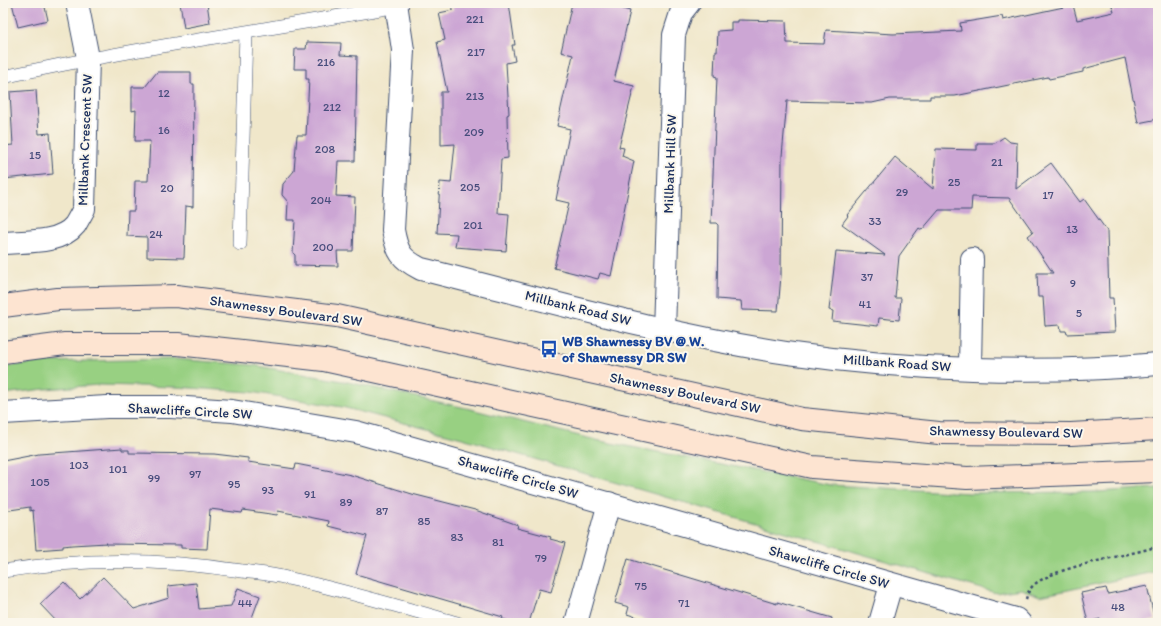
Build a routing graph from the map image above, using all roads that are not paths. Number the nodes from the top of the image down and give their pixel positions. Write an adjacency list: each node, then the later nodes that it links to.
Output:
1 (77, 3): 5 (street, Millbank Crescent SW)
2 (689, 3): 11 (street, Millbank Hill SW)
3 (399, 4): 4 (lane); 11 (street, Millbank Road SW)
4 (246, 33): 5 (lane); 8 (lane)
5 (88, 58): 6 (lane); 7 (street, Millbank Crescent SW)
6 (3, 77)
7 (3, 243)
8 (240, 244)
9 (972, 259): 14 (street)
10 (3, 306): 16 (main road, Shawnessy Boulevard SW)
11 (664, 330): 14 (street, Millbank Road SW)
12 (3, 352): 17 (main road)
13 (1158, 364): 14 (street, Millbank Road SW)
14 (970, 368)
15 (3, 413): 18 (street, Shawcliffe Circle SW)
16 (1158, 429)
17 (1158, 471)
18 (609, 503): 20 (street, Shawcliffe Circle SW); 24 (street)
19 (3, 571): 21 (lane)
20 (892, 585): 22 (street, Shawcliffe Circle SW); 25 (street)
21 (425, 618): 23 (lane)
22 (1018, 621)
23 (457, 623)
24 (576, 623)
25 (880, 623)

